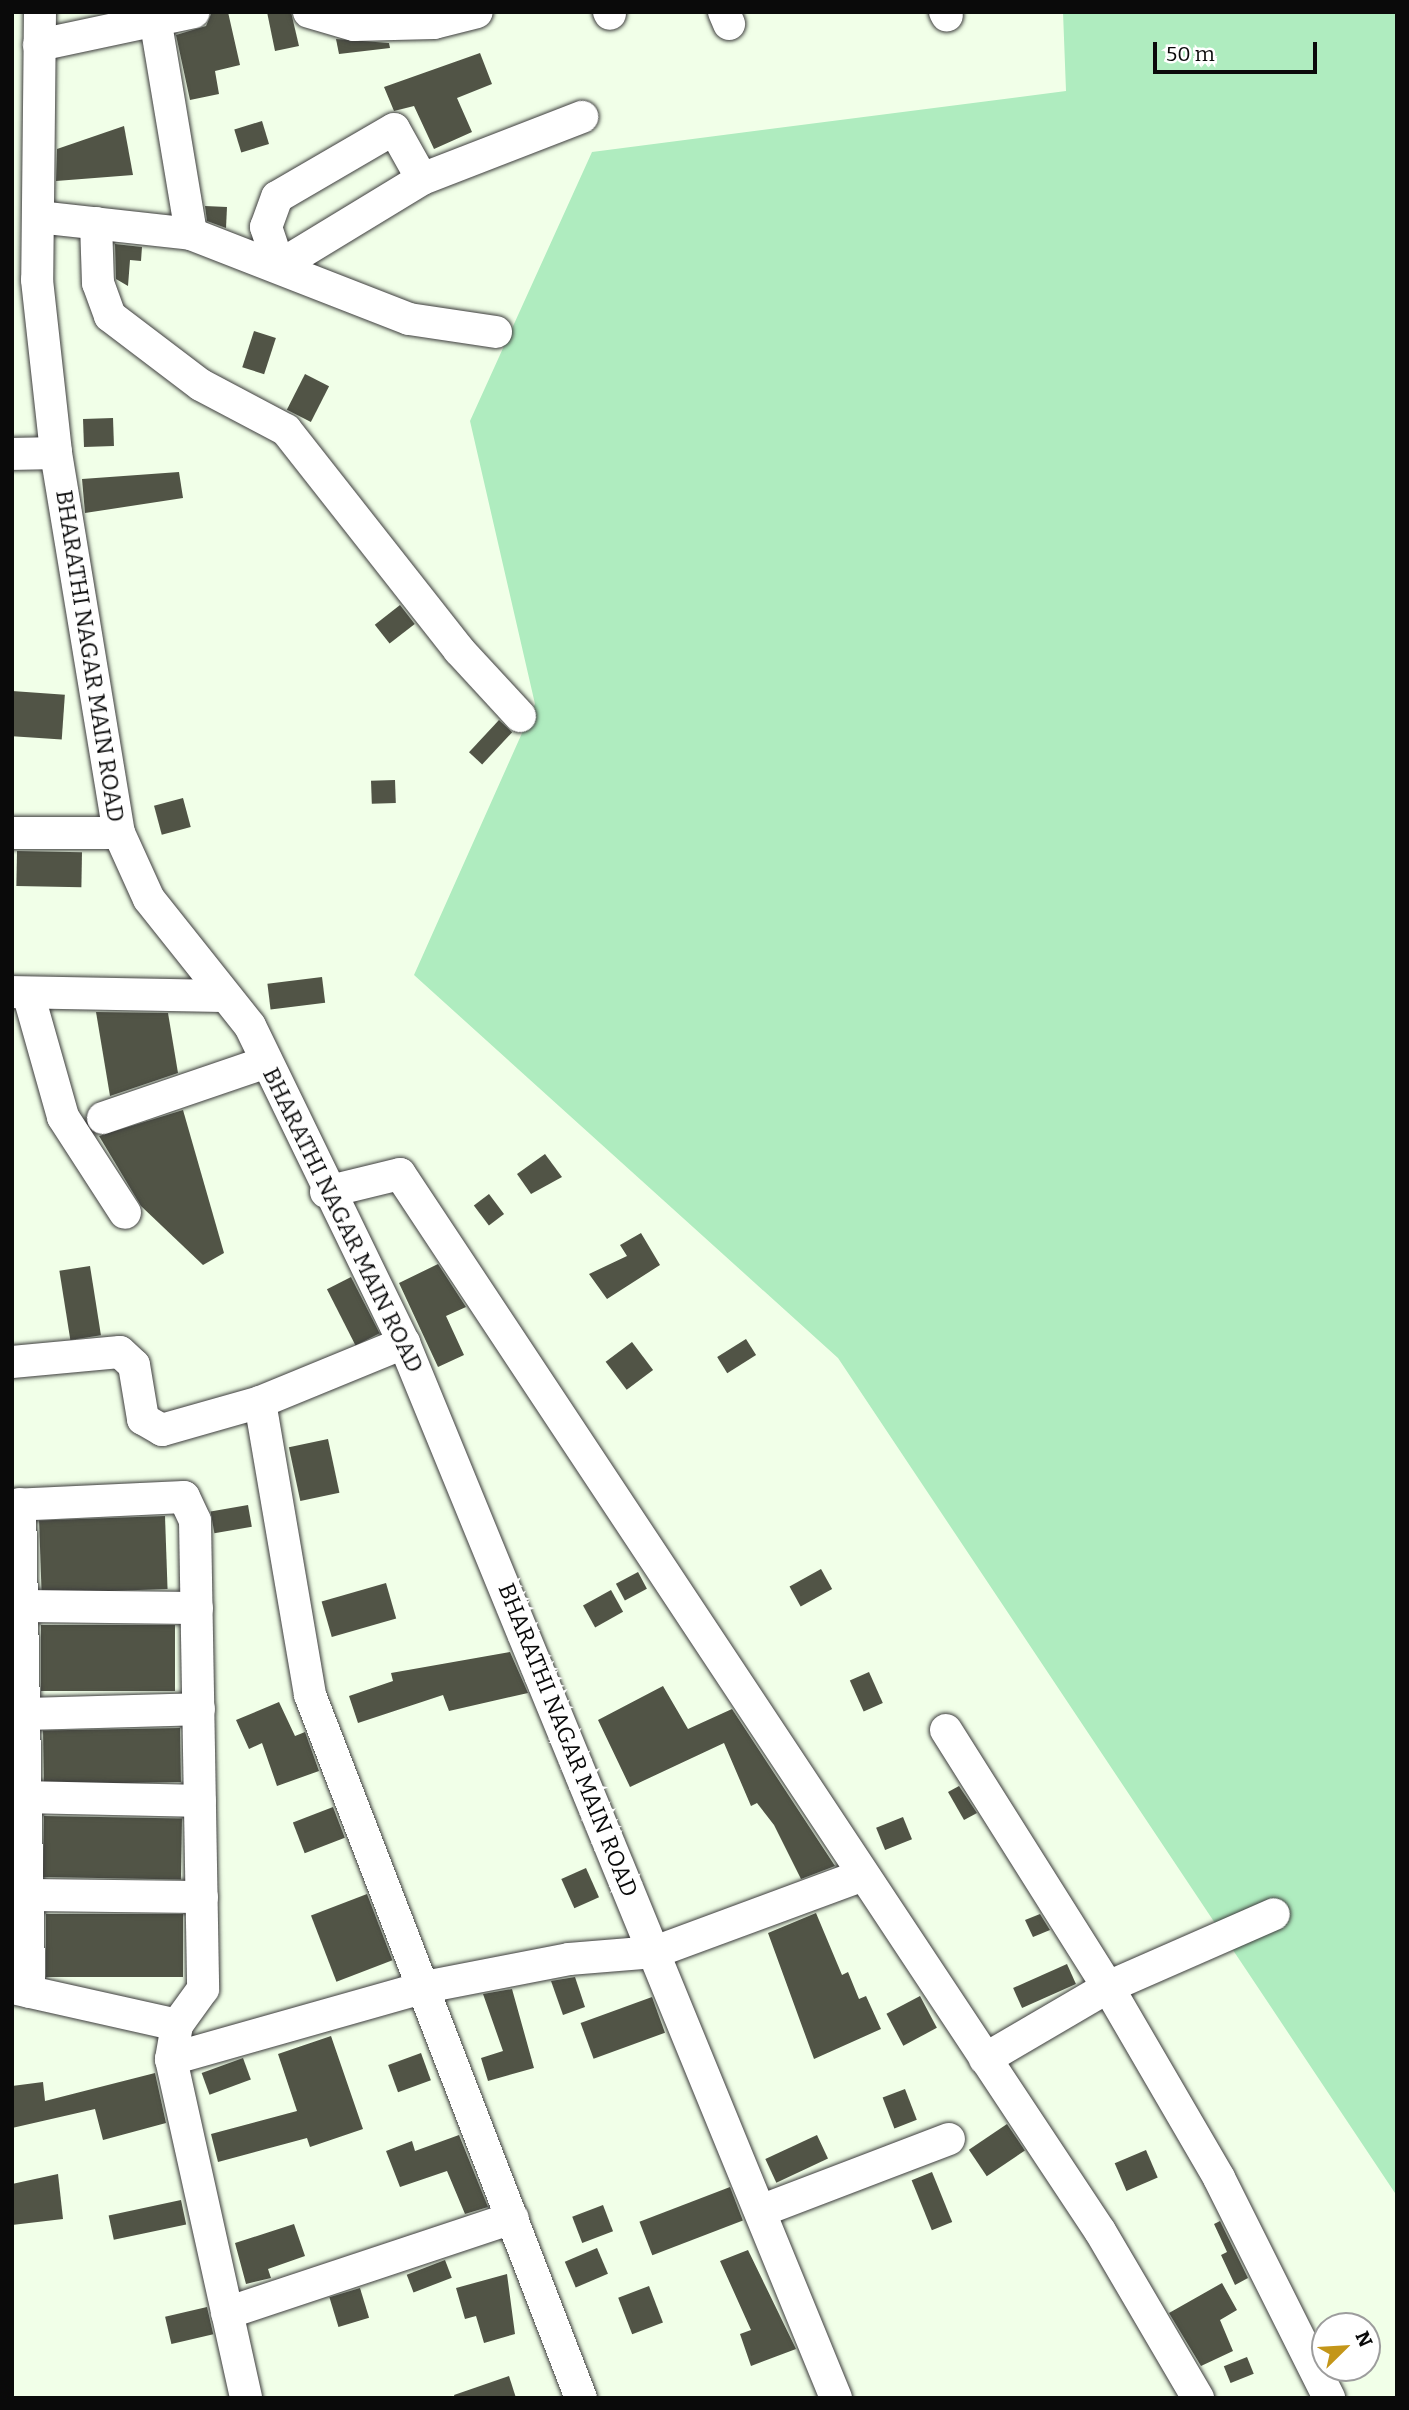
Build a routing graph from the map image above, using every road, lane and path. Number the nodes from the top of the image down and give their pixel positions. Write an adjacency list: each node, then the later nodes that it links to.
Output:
1 (40, 12): 6 (street, BHARATHI NAGAR MAIN ROAD)
2 (194, 12): 5 (street)
3 (309, 12): 4 (street)
4 (477, 12)
5 (155, 16): 6 (street); 12 (street)
6 (39, 45): 8 (street, BHARATHI NAGAR MAIN ROAD)
7 (582, 117): 9 (street)
8 (25, 158): 10 (street, BHARATHI NAGAR MAIN ROAD)
9 (422, 179): 13 (street); 13 (street)
10 (38, 217): 11 (street); 14 (street, BHARATHI NAGAR MAIN ROAD)
11 (96, 223): 12 (street); 18 (street)
12 (191, 234): 13 (street)
13 (279, 266): 15 (street)
14 (25, 287): 16 (street, BHARATHI NAGAR MAIN ROAD)
15 (496, 332)
16 (56, 453): 17 (street); 20 (street, BHARATHI NAGAR MAIN ROAD)
17 (12, 454)
18 (520, 716)
19 (12, 833): 20 (street)
20 (119, 833): 22 (street, BHARATHI NAGAR MAIN ROAD)
21 (20, 992): 22 (street); 26 (street)
22 (220, 996): 23 (street, BHARATHI NAGAR MAIN ROAD)
23 (267, 1062): 24 (street); 25 (street, BHARATHI NAGAR MAIN ROAD)
24 (103, 1118)
25 (326, 1192): 27 (street, BHARATHI NAGAR MAIN ROAD); 38 (street)
26 (125, 1213)
27 (404, 1343): 29 (street); 42 (street, BHARATHI NAGAR MAIN ROAD)
28 (12, 1362): 29 (street)
29 (260, 1402): 43 (street)
30 (16, 1505): 31 (street); 32 (street)
31 (22, 1606): 32 (street); 34 (street)
32 (197, 1608): 33 (street)
33 (199, 1709): 34 (street); 37 (street)
34 (24, 1714): 36 (street)
35 (946, 1730): 44 (street)
36 (26, 1797): 37 (street); 39 (street)
37 (200, 1801): 40 (street)
38 (861, 1877): 42 (street); 48 (street)
39 (27, 1895): 40 (street); 45 (street)
40 (202, 1897): 46 (street)
41 (1274, 1914): 44 (street)
42 (655, 1952): 43 (street); 50 (street, BHARATHI NAGAR MAIN ROAD)
43 (425, 1987): 47 (street); 51 (street)
44 (1108, 1987): 48 (street); 57 (street)
45 (20, 1990): 46 (street)
46 (177, 2025): 47 (street)
47 (171, 2059): 52 (street)
48 (985, 2059): 56 (street)
49 (949, 2139): 50 (street)
50 (763, 2210): 55 (street, BHARATHI NAGAR MAIN ROAD)
51 (513, 2218): 52 (street); 54 (street)
52 (227, 2313): 53 (street)
53 (246, 2398)
54 (581, 2398)
55 (836, 2398)
56 (1198, 2398)
57 (1329, 2398)

